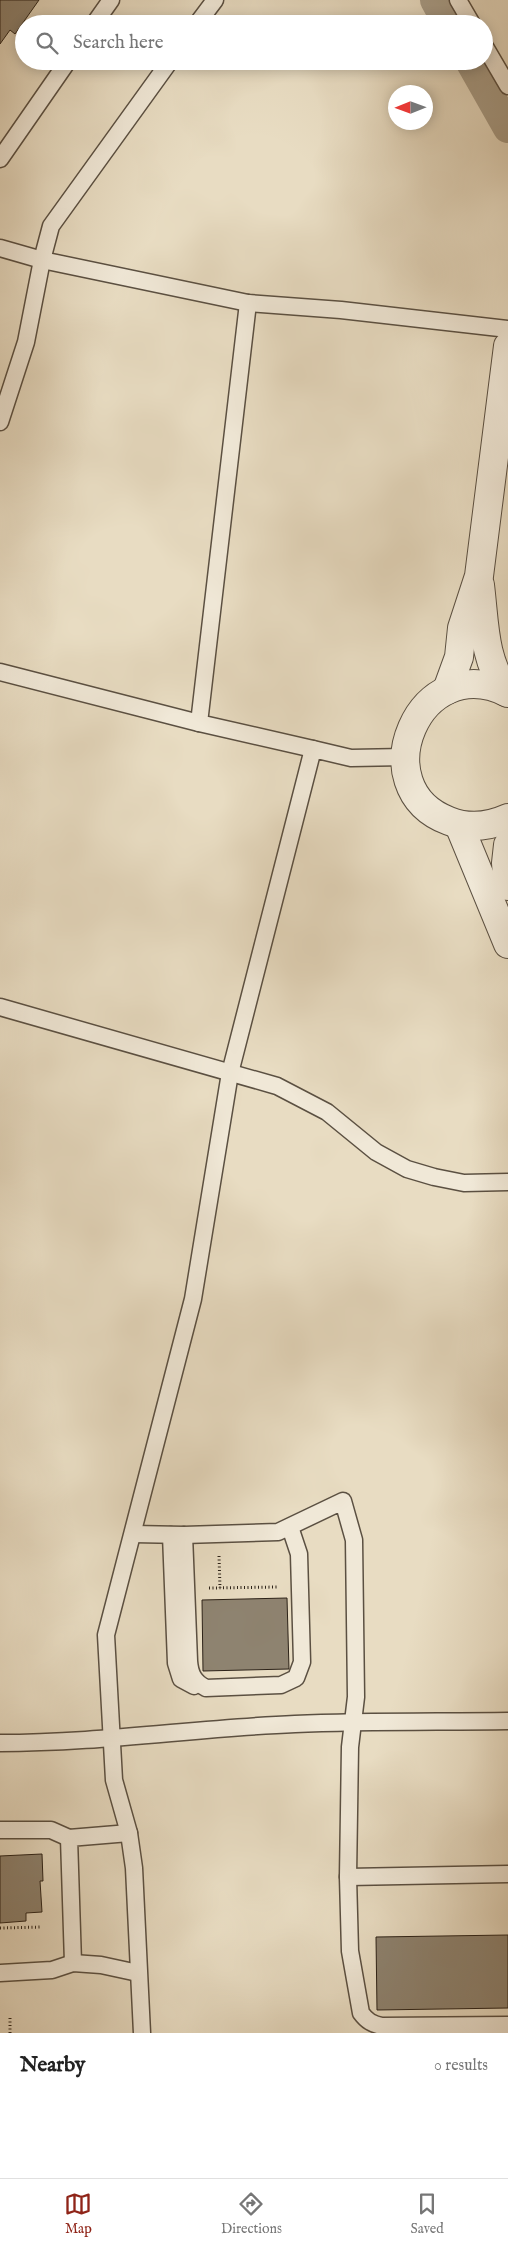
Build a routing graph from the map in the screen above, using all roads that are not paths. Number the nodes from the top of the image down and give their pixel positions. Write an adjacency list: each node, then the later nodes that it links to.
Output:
1 (111, 0): 4 (lane)
2 (214, 0): 5 (lane)
3 (458, 0): 6 (lane)
4 (100, 15)
5 (203, 15)
6 (467, 15)
7 (493, 60): 10 (lane)
8 (62, 70): 11 (lane)
9 (164, 70): 13 (lane)
10 (508, 86)
11 (0, 159)
12 (0, 248): 13 (lane)
13 (42, 260): 14 (lane); 17 (lane)
14 (248, 303): 15 (lane); 22 (lane)
15 (508, 329)
16 (508, 346): 18 (street)
17 (0, 422)
18 (479, 576): 20 (street); 21 (street)
19 (0, 672): 22 (lane)
20 (447, 690): 21 (street); 24 (street)
21 (507, 692)
22 (199, 723): 23 (lane)
23 (313, 749): 24 (lane); 31 (lane)
24 (404, 757): 26 (street)
25 (508, 818): 26 (street)
26 (459, 825): 29 (street)
27 (508, 845): 28 (street)
28 (508, 886)
29 (508, 944)
30 (0, 1008): 31 (lane)
31 (230, 1073): 32 (lane); 34 (lane)
32 (508, 1182)
33 (290, 1527): 35 (lane); 35 (lane); 37 (lane)
34 (134, 1534): 35 (lane); 38 (lane)
35 (178, 1535)
36 (508, 1721): 37 (lane)
37 (352, 1724): 38 (lane); 44 (lane)
38 (112, 1739): 39 (lane); 41 (lane)
39 (0, 1743)
40 (0, 1830): 42 (lane)
41 (129, 1833): 42 (lane); 47 (lane)
42 (69, 1838): 45 (lane)
43 (508, 1874): 44 (lane)
44 (348, 1877): 48 (lane)
45 (73, 1963): 46 (lane); 47 (lane)
46 (0, 1973)
47 (138, 1973): 49 (lane)
48 (508, 2026)
49 (142, 2033)

